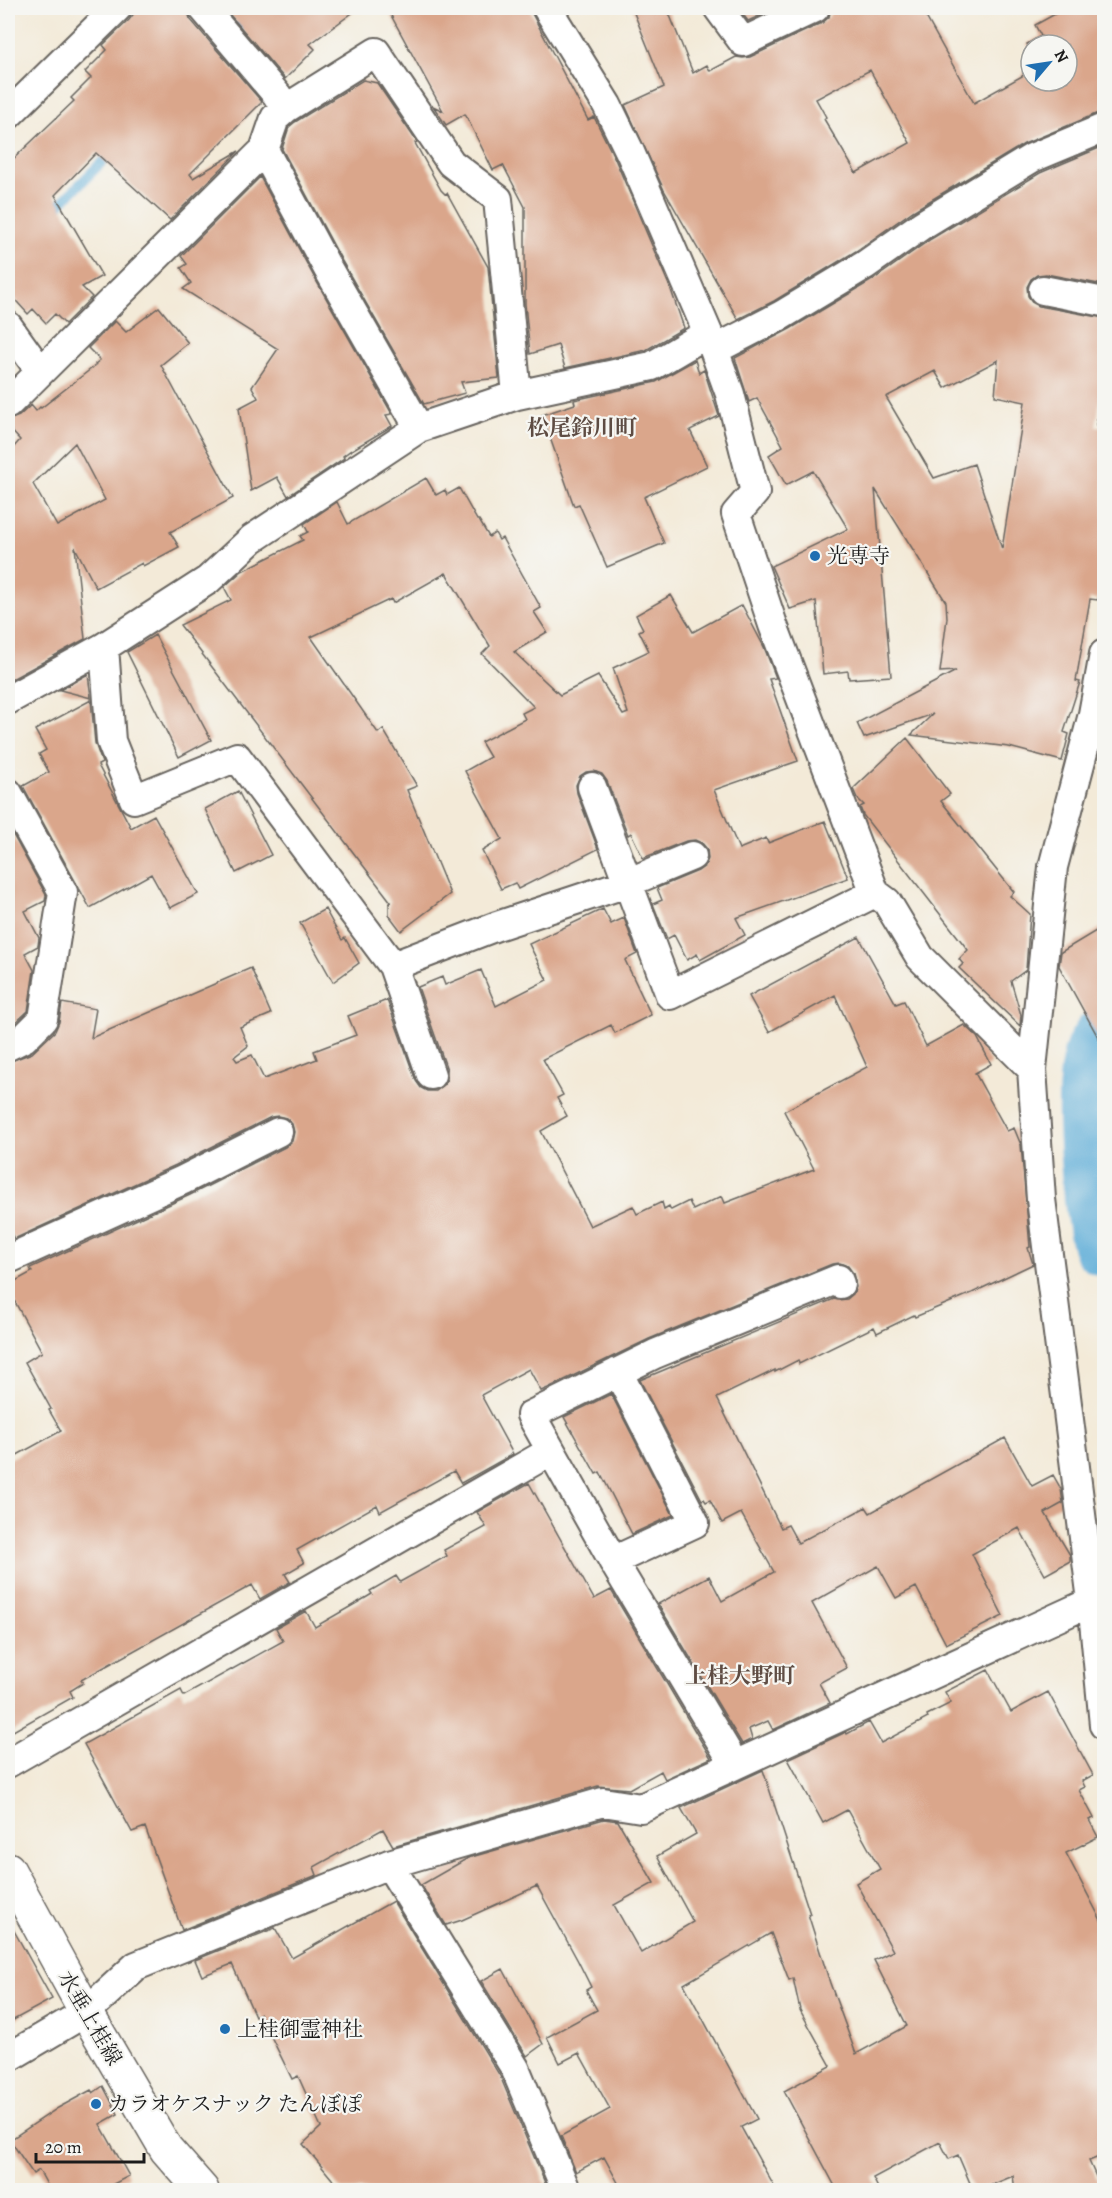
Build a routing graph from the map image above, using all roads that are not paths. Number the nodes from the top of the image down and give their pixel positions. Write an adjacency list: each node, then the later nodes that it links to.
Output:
1 (117, 8): 7 (street)
2 (203, 8): 6 (street)
3 (547, 8): 13 (street)
4 (718, 8): 5 (street)
5 (815, 8)
6 (285, 109): 9 (street); 15 (street)
7 (8, 115)
8 (1104, 128): 13 (street)
9 (264, 150): 14 (street); 17 (street)
10 (1043, 290): 11 (street)
11 (1104, 302)
12 (8, 326): 14 (street)
13 (711, 342): 15 (street); 25 (street)
14 (40, 371): 16 (street)
15 (517, 395): 17 (street)
16 (8, 404)
17 (419, 428): 18 (street)
18 (104, 647): 20 (street); 26 (street)
19 (1104, 654): 28 (street)
20 (8, 700)
21 (592, 787): 24 (street)
22 (8, 793): 27 (street)
23 (692, 856): 24 (street)
24 (627, 883): 25 (street); 26 (street)
25 (875, 893): 28 (street)
26 (393, 966): 29 (street)
27 (8, 1046)
28 (1032, 1069): 36 (street)
29 (430, 1075)
30 (278, 1132): 31 (street)
31 (8, 1257)
32 (840, 1284): 33 (street)
33 (618, 1372): 34 (street); 35 (street)
34 (551, 1450): 35 (street); 38 (street)
35 (614, 1561): 39 (street)
36 (1098, 1598): 37 (street); 39 (street)
37 (1104, 1725)
38 (8, 1763)
39 (735, 1765): 40 (street)
40 (389, 1864): 42 (street); 45 (street)
41 (8, 1869): 42 (main road, 水垂上桂線)
42 (86, 2012): 43 (street); 44 (main road, 水垂上桂線)
43 (8, 2058)
44 (202, 2190)
45 (566, 2190)

